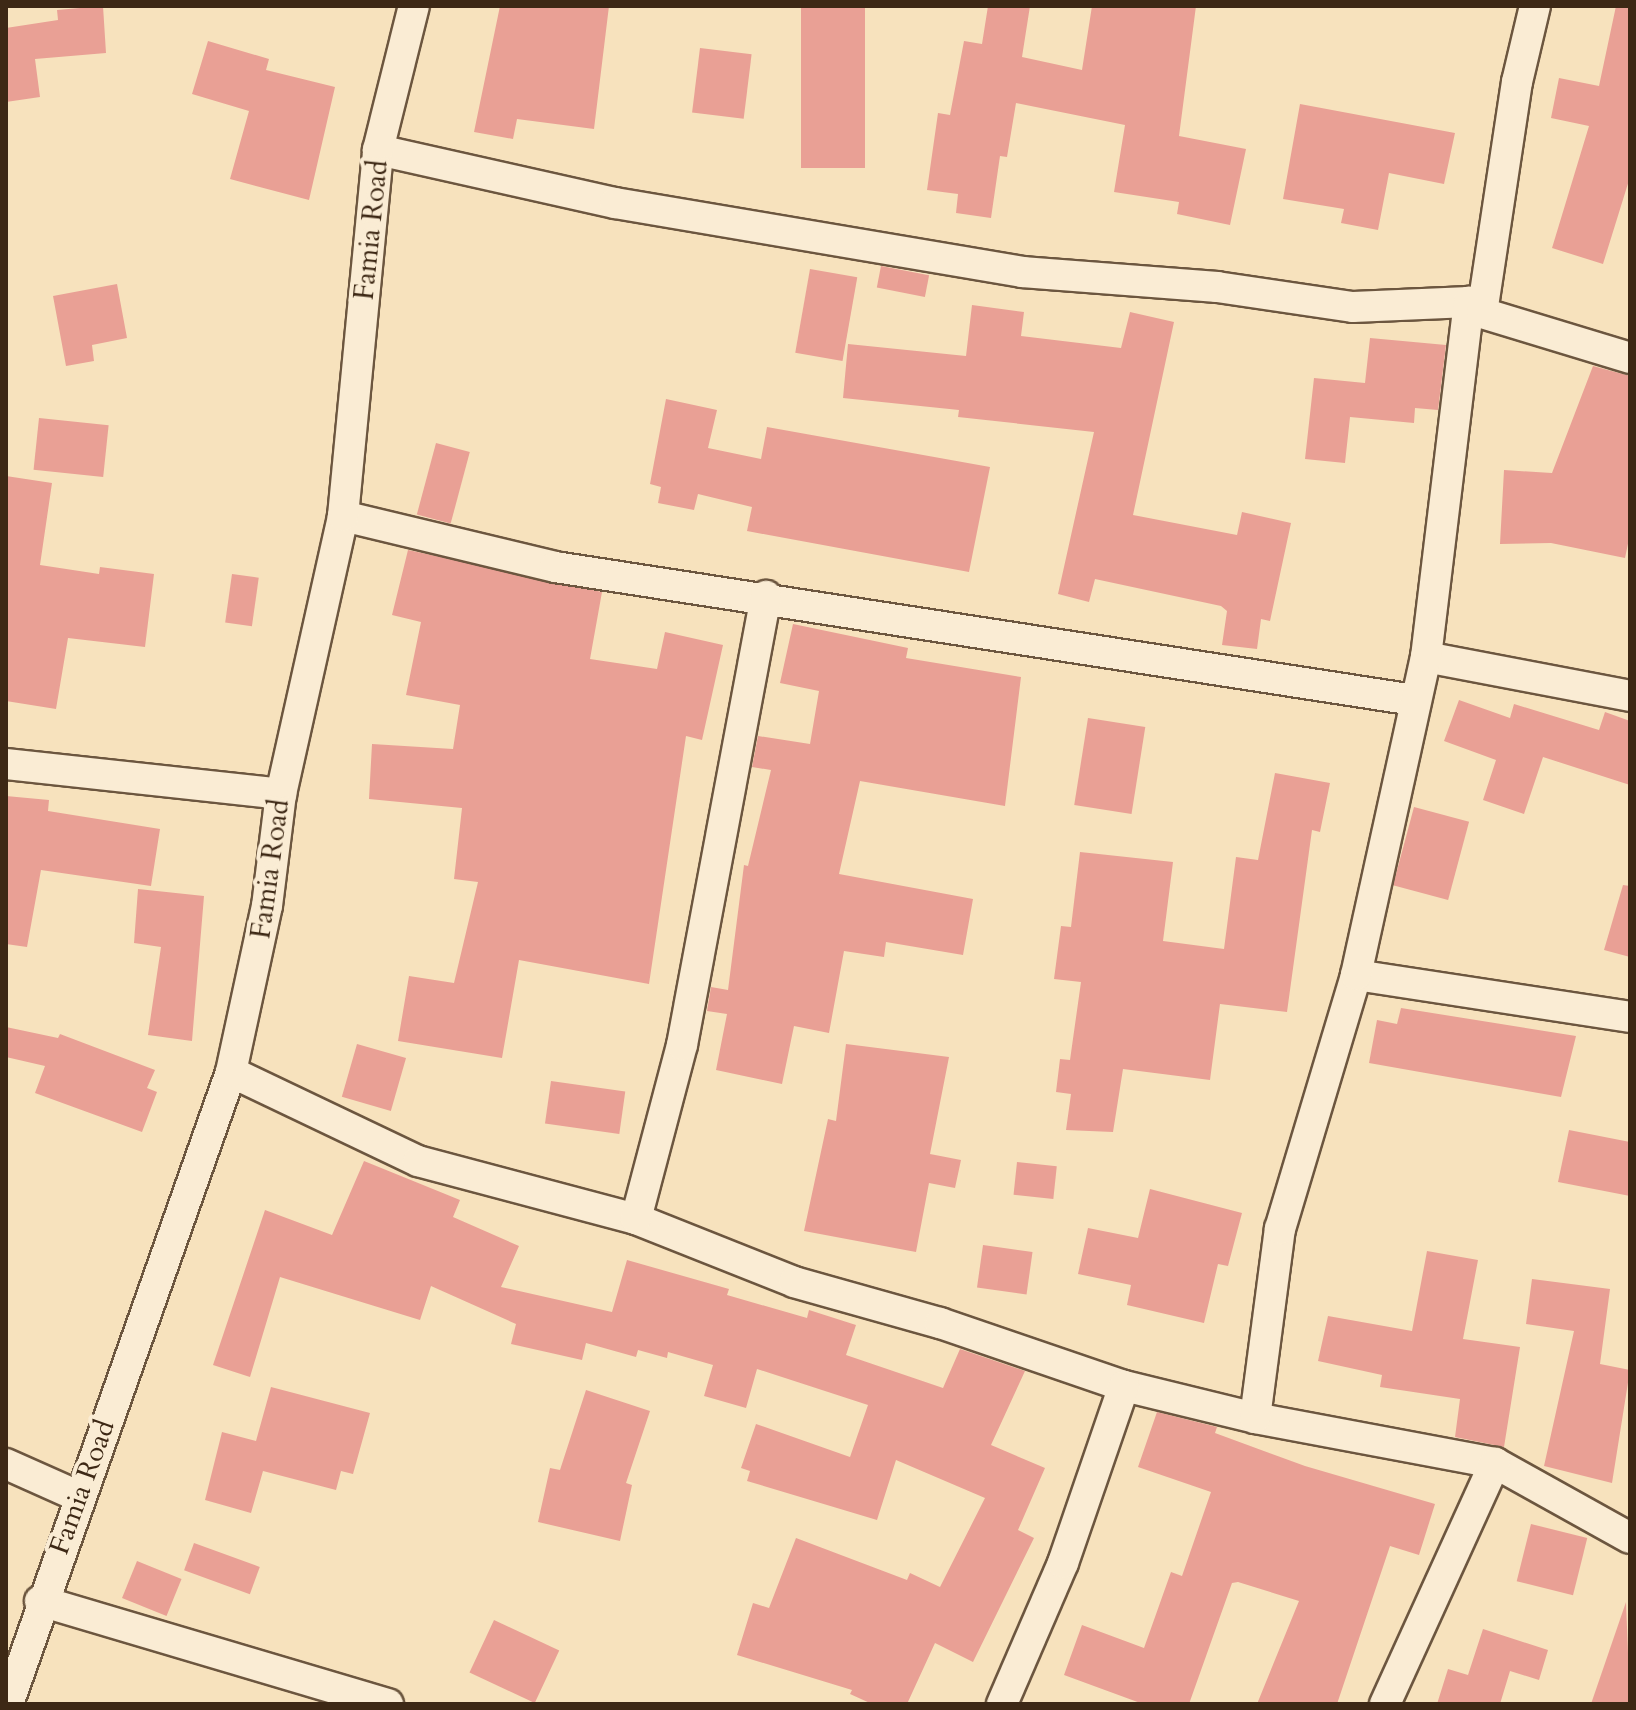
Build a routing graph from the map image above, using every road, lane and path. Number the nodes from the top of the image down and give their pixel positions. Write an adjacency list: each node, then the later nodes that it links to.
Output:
1 (414, 6): 3 (street, Famia Road)
2 (1535, 6): 4 (street)
3 (378, 150): 4 (street); 6 (street, Famia Road)
4 (1476, 308): 5 (street); 8 (street)
5 (1630, 358)
6 (343, 516): 7 (street); 12 (street, Famia Road)
7 (766, 596): 10 (street); 16 (street)
8 (1426, 657): 9 (street); 10 (street)
9 (1630, 696)
10 (1414, 700): 13 (street)
11 (6, 764): 12 (street)
12 (281, 794): 15 (street, Famia Road)
13 (1356, 975): 14 (street); 18 (street)
14 (1630, 1017)
15 (231, 1072): 16 (street); 21 (street, Famia Road)
16 (636, 1219): 17 (street)
17 (1124, 1386): 18 (street); 26 (street)
18 (1255, 1418): 19 (street)
19 (1495, 1463): 22 (street); 27 (street)
20 (6, 1464): 21 (street)
21 (78, 1496): 23 (street, Famia Road)
22 (1630, 1538)
23 (40, 1601): 24 (street, Famia Road); 25 (street)
24 (8, 1704)
25 (388, 1704)
26 (1002, 1704)
27 (1385, 1704)

